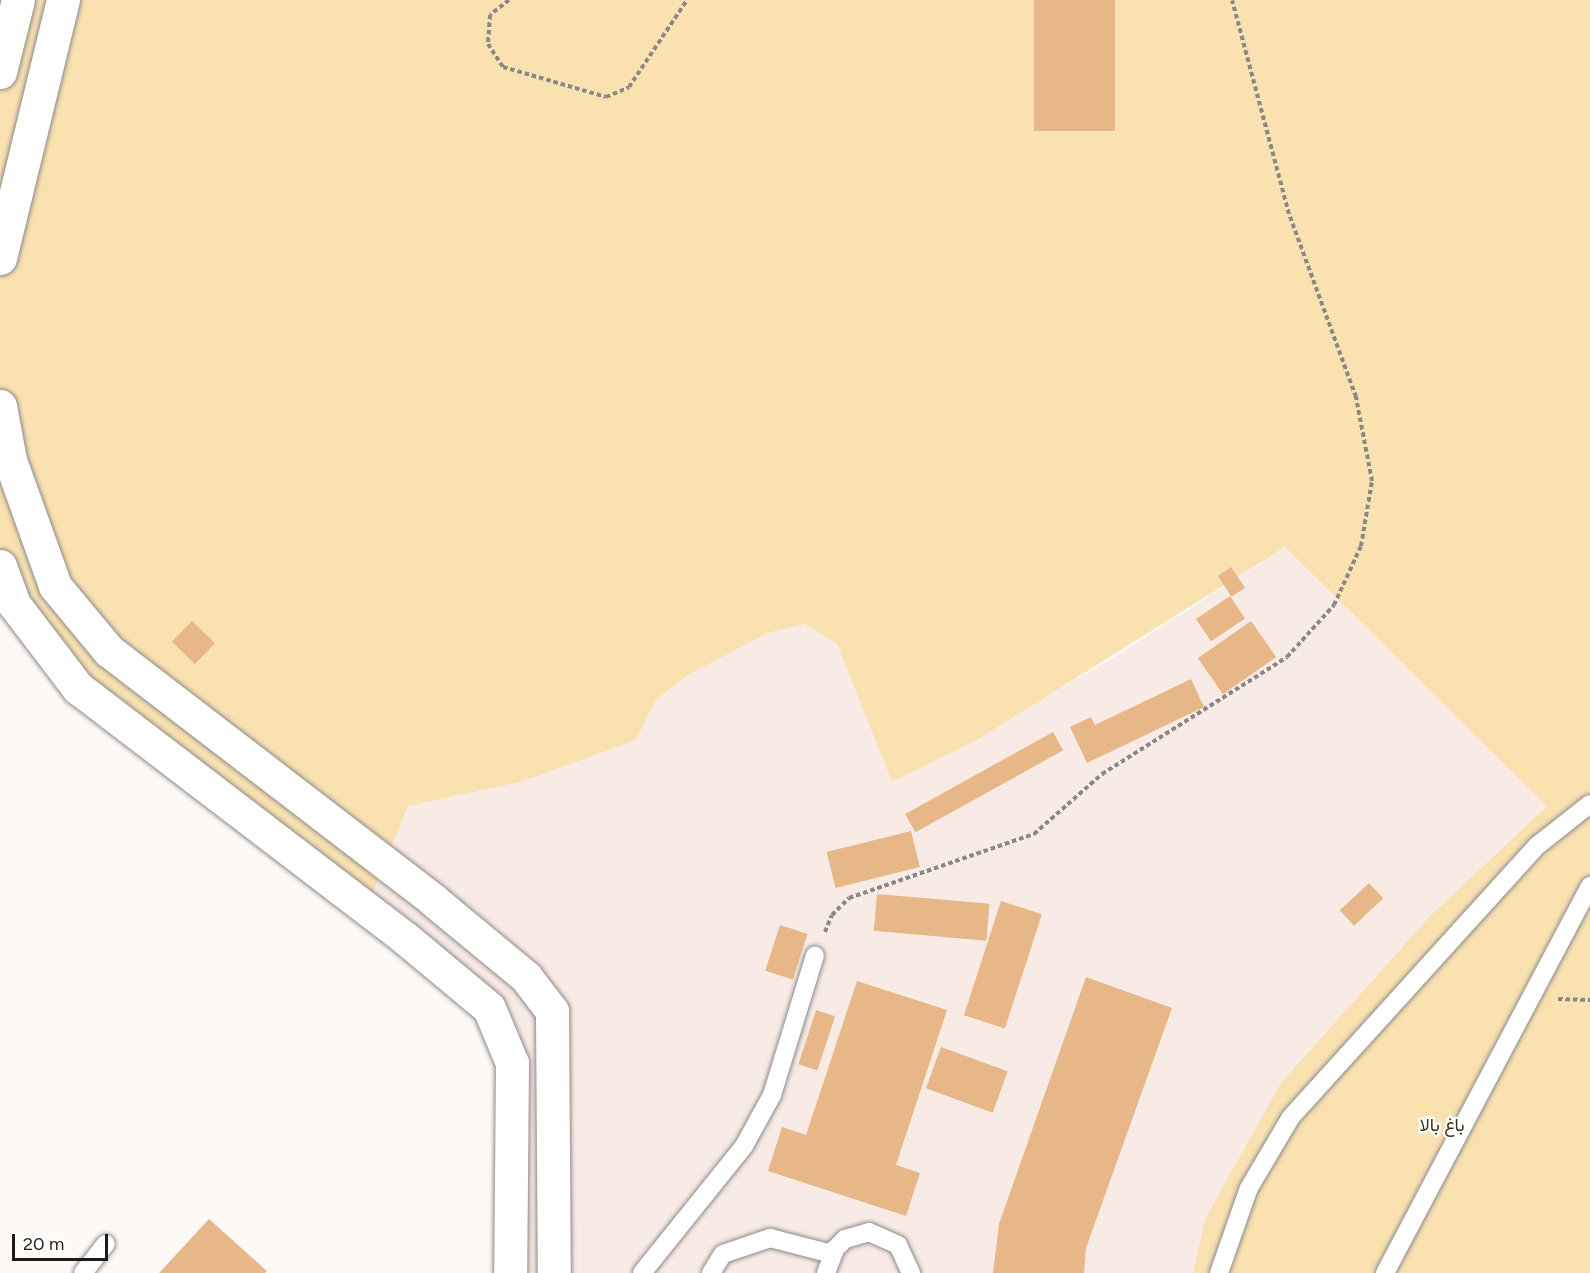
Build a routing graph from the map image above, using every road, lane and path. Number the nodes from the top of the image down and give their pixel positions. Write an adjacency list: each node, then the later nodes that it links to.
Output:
1 (18, 0): 6 (street)
2 (63, 0): 7 (street)
3 (509, 0): 4 (path)
4 (687, 0)
5 (1232, 0): 14 (path)
6 (0, 72)
7 (0, 258)
8 (0, 406): 12 (street)
9 (0, 566): 13 (street)
10 (1590, 804): 24 (lane)
11 (1590, 886): 25 (lane)
12 (433, 900): 13 (street); 19 (street)
13 (405, 938): 18 (street)
14 (814, 955): 20 (lane)
15 (106, 1244): 17 (lane)
16 (832, 1254): 21 (lane); 22 (lane); 23 (lane)
17 (83, 1273)
18 (510, 1273)
19 (554, 1273)
20 (642, 1273)
21 (711, 1273)
22 (826, 1273)
23 (911, 1273)
24 (1219, 1273)
25 (1385, 1273)

